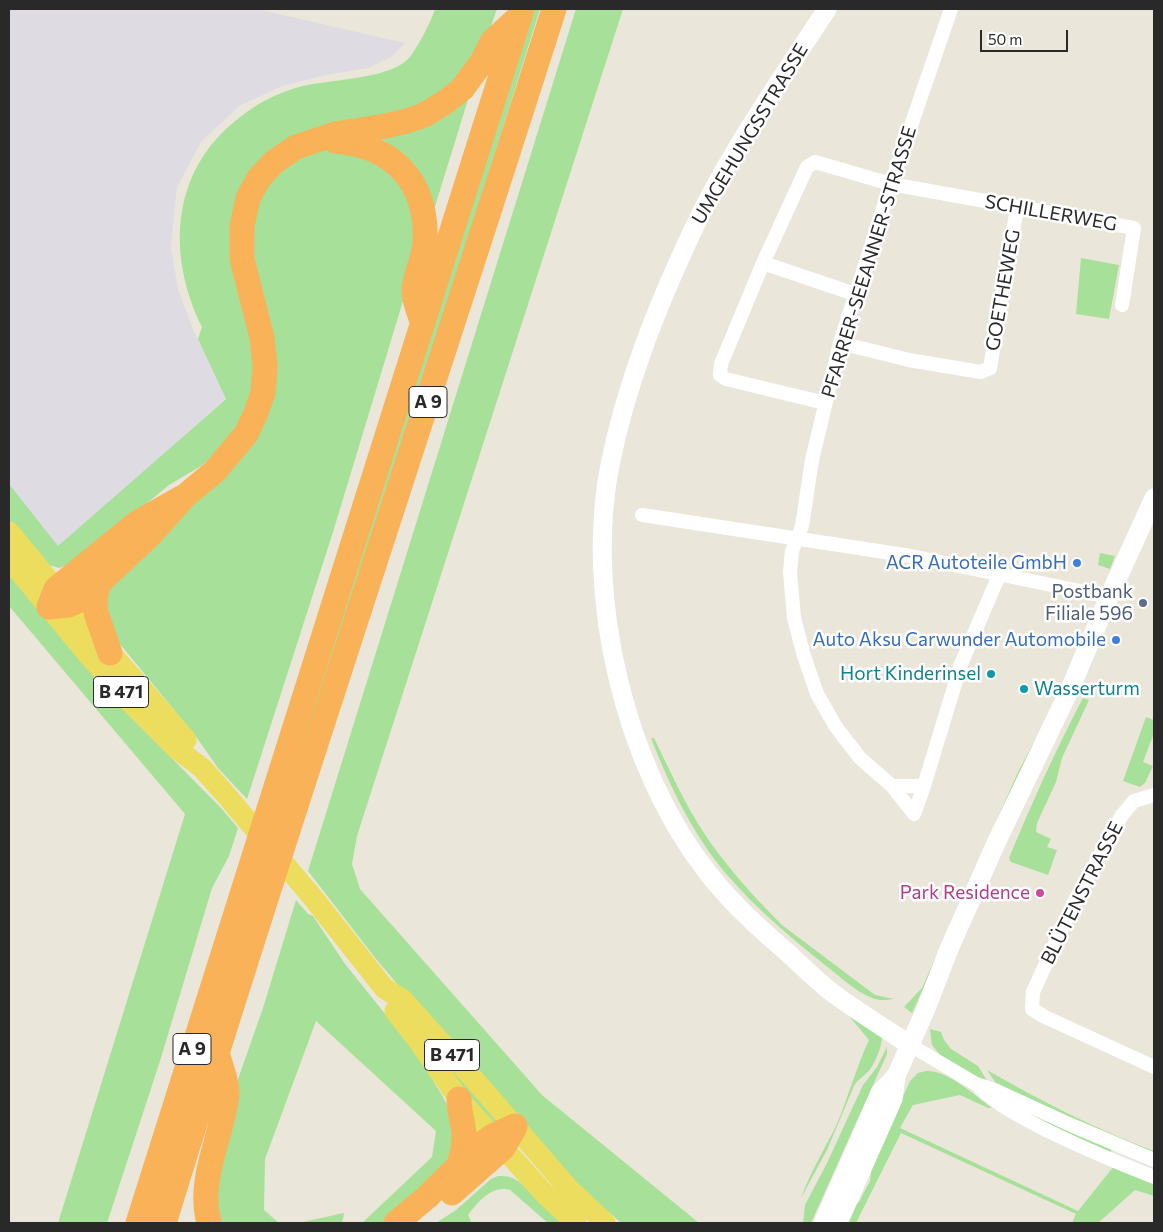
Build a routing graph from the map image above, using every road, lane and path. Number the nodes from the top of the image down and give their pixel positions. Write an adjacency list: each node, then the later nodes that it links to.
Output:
1 (554, 9): 31 (highway, A 9)
2 (826, 9): 30 (street, UMGEHUNGSSTRASSE)
3 (951, 9): 6 (street, PFARRER-SEEANNER-STRASSE)
4 (521, 12): 5 (highway); 11 (highway, A 9)
5 (318, 139): 11 (highway); 14 (highway)
6 (890, 184): 7 (street, SCHILLERWEG); 8 (street, SCHILLERWEG); 9 (street, PFARRER-SEEANNER-STRASSE)
7 (1017, 208): 10 (street, SCHILLERWEG); 12 (street, GOETHEWEG)
8 (763, 263): 9 (street); 13 (street, SCHILLERWEG)
9 (855, 294): 12 (street, PFARRER-SEEANNER-STRASSE)
10 (1122, 305)
11 (422, 322): 42 (highway, A 9)
12 (840, 342): 13 (street, PFARRER-SEEANNER-STRASSE)
13 (825, 403): 18 (street, PFARRER-SEEANNER-STRASSE)
14 (185, 496): 21 (highway); 23 (highway)
15 (1154, 498): 22 (street)
16 (642, 515): 18 (street)
17 (9, 532): 23 (main road, B 471)
18 (798, 538): 20 (street); 26 (street, PFARRER-SEEANNER-STRASSE)
19 (9, 559): 23 (main road, B 471)
20 (1000, 573): 22 (street); 27 (street)
21 (99, 582): 23 (highway); 24 (highway)
22 (1109, 597): 30 (street)
23 (58, 600): 24 (main road, B 471); 25 (main road, B 471)
24 (110, 653): 25 (main road, B 471)
25 (202, 768): 29 (main road, B 471)
26 (892, 786): 27 (street); 27 (street, PFARRER-SEEANNER-STRASSE)
27 (924, 786)
28 (1154, 795): 32 (street, BLÜTENSTRASSE)
29 (384, 988): 35 (main road, B 471); 36 (main road, B 471)
30 (910, 1045): 33 (street); 34 (street, UMGEHUNGSSTRASSE)
31 (217, 1053): 43 (highway, A 9); 44 (highway)
32 (1154, 1067)
33 (896, 1076): 49 (street); 50 (street)
34 (976, 1084): 37 (street, UMGEHUNGSSTRASSE); 40 (street, UMGEHUNGSSTRASSE)
35 (459, 1098): 36 (main road, B 471); 39 (highway)
36 (504, 1137): 39 (highway); 46 (highway); 47 (main road, B 471); 48 (main road, B 471)
37 (1131, 1150): 38 (street, UMGEHUNGSSTRASSE); 40 (street)
38 (1154, 1160)
39 (459, 1165): 45 (highway)
40 (1125, 1166): 41 (street, UMGEHUNGSSTRASSE)
41 (1154, 1177)
42 (138, 1223)
43 (164, 1223)
44 (209, 1223)
45 (396, 1223)
46 (415, 1223)
47 (576, 1223)
48 (605, 1223)
49 (823, 1223)
50 (838, 1223)

